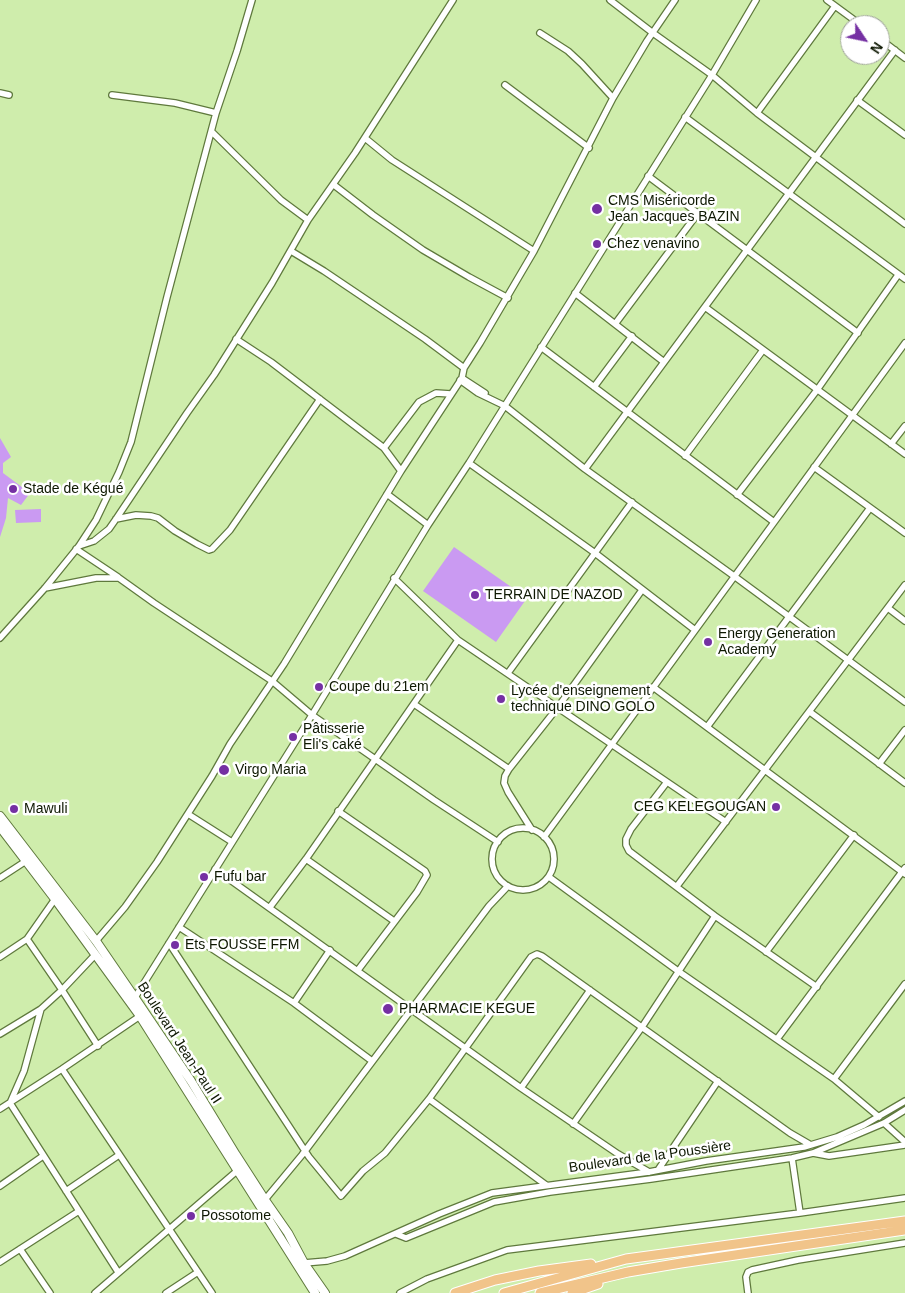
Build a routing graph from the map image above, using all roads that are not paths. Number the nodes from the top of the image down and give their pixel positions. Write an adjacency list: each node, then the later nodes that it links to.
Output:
1 (252, 0): 21 (street)
2 (452, 0): 26 (street)
3 (610, 0): 10 (street)
4 (675, 0): 10 (street)
5 (756, 0): 14 (street)
6 (827, 0): 7 (street)
7 (835, 6): 8 (street); 22 (street)
8 (847, 15)
9 (540, 33): 19 (street)
10 (653, 33): 14 (street); 19 (street)
11 (890, 46): 12 (street)
12 (895, 50): 13 (street); 20 (street)
13 (905, 58)
14 (712, 75): 22 (street); 23 (street)
15 (505, 85): 27 (street)
16 (0, 93): 17 (street)
17 (9, 95)
18 (112, 95): 21 (street)
19 (613, 98): 27 (street)
20 (857, 100): 25 (street); 28 (street)
21 (216, 113): 24 (street)
22 (757, 113): 28 (street)
23 (685, 117): 29 (street); 31 (street)
24 (212, 132): 33 (street); 77 (street)
25 (905, 135)
26 (365, 138): 30 (street); 36 (street)
27 (589, 148): 36 (street)
28 (815, 157): 31 (street); 34 (street)
29 (648, 176): 32 (street); 40 (street)
30 (334, 185): 33 (street); 41 (street)
31 (789, 194): 35 (street); 38 (street)
32 (698, 213): 35 (street); 43 (street)
33 (308, 220): 37 (street)
34 (905, 224)
35 (747, 250): 42 (street); 44 (street)
36 (534, 251): 41 (street)
37 (291, 252): 46 (street); 51 (street)
38 (898, 274): 39 (street); 44 (street)
39 (905, 279)
40 (575, 294): 43 (street); 48 (street)
41 (508, 298): 51 (street)
42 (705, 307): 49 (street); 50 (street)
43 (615, 324): 45 (street)
44 (858, 333): 54 (street)
45 (632, 336): 50 (street); 53 (street)
46 (236, 340): 56 (street); 73 (street)
47 (905, 343): 59 (street)
48 (541, 347): 53 (street); 57 (street)
49 (763, 350): 54 (street); 64 (street)
50 (664, 362): 58 (street)
51 (464, 368): 52 (street)
52 (461, 379): 55 (street); 57 (street)
53 (594, 387): 58 (street)
54 (817, 390): 59 (street); 70 (street)
55 (451, 394): 62 (street); 68 (street)
56 (320, 399): 62 (street); 73 (street)
57 (505, 406): 65 (street); 67 (street)
58 (627, 412): 64 (street); 67 (street)
59 (852, 415): 61 (street); 66 (street)
60 (905, 426): 61 (street)
61 (891, 444): 63 (street)
62 (384, 448): 68 (street)
63 (905, 454)
64 (685, 456): 70 (street)
65 (469, 463): 75 (street); 78 (street)
66 (814, 467): 72 (street); 74 (street)
67 (585, 469): 71 (street)
68 (401, 471): 69 (street)
69 (386, 494): 75 (street); 93 (street)
70 (737, 495): 74 (street)
71 (632, 502): 78 (street); 79 (street)
72 (870, 508): 76 (street); 86 (street)
73 (116, 519): 77 (street)
74 (774, 522): 79 (street)
75 (428, 525): 81 (street)
76 (905, 533)
77 (78, 548): 80 (street); 83 (street)
78 (595, 553): 84 (street); 92 (street)
79 (734, 576): 86 (street); 88 (street)
80 (119, 578): 83 (street); 93 (street)
81 (394, 578): 90 (street); 99 (street)
82 (905, 586): 85 (street)
83 (45, 588): 89 (street)
84 (642, 590): 88 (street); 97 (street)
85 (888, 608): 87 (street); 91 (street)
86 (790, 618): 91 (street); 100 (street)
87 (905, 621)
88 (695, 630): 94 (street)
89 (0, 638)
90 (458, 640): 92 (street); 96 (street)
91 (848, 661): 95 (street); 98 (street)
92 (508, 673): 97 (street)
93 (272, 681): 99 (street); 110 (street)
94 (653, 687): 100 (street); 102 (street)
95 (905, 702)
96 (414, 704): 103 (street); 105 (street)
97 (558, 707): 102 (street); 105 (street)
98 (810, 712): 104 (street); 106 (street)
99 (312, 715): 103 (street); 117 (street)
100 (707, 727): 106 (street)
101 (905, 730): 104 (street)
102 (611, 744): 107 (street); 116 (street)
103 (375, 759): 109 (street); 118 (street)
104 (879, 764): 108 (street)
105 (509, 769): 114 (street)
106 (766, 770): 112 (street); 115 (street)
107 (666, 782): 112 (street); 126 (street)
108 (905, 783)
109 (338, 811): 119 (street); 130 (street)
110 (188, 814): 117 (street); 133 (street)
111 (0, 816): 133 (main road, Boulevard Jean-Paul II)
112 (726, 822): 126 (street)
113 (0, 827): 120 (main road, Boulevard Jean-Paul II)
114 (532, 830): 116 (street); 118 (street)
115 (854, 835): 122 (street); 136 (street)
116 (544, 837): 123 (street)
117 (232, 842): 121 (street)
118 (498, 842): 125 (street)
119 (306, 859): 128 (street); 130 (street)
120 (26, 861): 124 (street); 127 (main road, Boulevard Jean-Paul II)
121 (216, 869): 128 (street); 131 (street)
122 (904, 871): 142 (street)
123 (548, 877): 125 (street); 140 (street)
124 (0, 878)
125 (508, 886): 148 (street)
126 (678, 886): 129 (street)
127 (55, 899): 132 (street); 137 (main road, Boulevard Jean-Paul II)
128 (270, 907): 135 (street)
129 (715, 916): 136 (street); 140 (street)
130 (394, 921): 139 (street)
131 (179, 927): 134 (street); 146 (street)
132 (27, 939): 138 (street); 143 (street)
133 (96, 941): 145 (main road, Boulevard Jean-Paul II)
134 (169, 943): 145 (street); 170 (street)
135 (330, 950): 139 (street); 146 (street)
136 (766, 952): 142 (street)
137 (95, 954): 143 (street); 145 (main road, Boulevard Jean-Paul II)
138 (0, 957)
139 (358, 970): 148 (street)
140 (678, 971): 150 (street); 152 (street)
141 (905, 984): 157 (street)
142 (817, 987): 152 (street)
143 (62, 990): 147 (street); 153 (street)
144 (590, 990): 150 (street); 154 (street); 159 (street)
145 (132, 1000): 149 (main road, Boulevard Jean-Paul II); 183 (main road, Boulevard Jean-Paul II)
146 (294, 1003): 155 (street)
147 (41, 1009): 151 (street); 162 (street)
148 (411, 1010): 154 (street); 155 (street)
149 (140, 1016): 153 (street); 175 (main road, Boulevard Jean-Paul II)
150 (642, 1027): 158 (street); 167 (street)
151 (0, 1034)
152 (778, 1040): 157 (street)
153 (98, 1046): 156 (street)
154 (465, 1048): 159 (street); 160 (street)
155 (372, 1061): 170 (street)
156 (62, 1070): 162 (street); 172 (street)
157 (834, 1079): 165 (street)
158 (718, 1080): 168 (street); 176 (street)
159 (521, 1088): 167 (street)
160 (429, 1100): 170 (street); 179 (street)
161 (905, 1102): 165 (street, Boulevard de la Poussière)
162 (10, 1103): 163 (street); 173 (street)
163 (0, 1109)
164 (905, 1110): 166 (street, Boulevard de la Poussière)
165 (879, 1117): 168 (street, Boulevard de la Poussière)
166 (884, 1123): 169 (street); 171 (street, Boulevard de la Poussière)
167 (573, 1124): 177 (street)
168 (809, 1144): 176 (street, Boulevard de la Poussière)
169 (905, 1144): 171 (street)
170 (304, 1151): 183 (street)
171 (813, 1153): 174 (street, Boulevard de la Poussière)
172 (119, 1155): 181 (street); 187 (street)
173 (43, 1156): 180 (street); 181 (street)
174 (792, 1158): 178 (street, Boulevard de la Poussière); 185 (street)
175 (238, 1170): 183 (main road, Boulevard Jean-Paul II); 187 (street)
176 (658, 1170): 177 (street, Boulevard de la Poussière)
177 (649, 1172): 178 (street); 179 (street, Boulevard de la Poussière)
178 (651, 1179): 189 (street, Boulevard de la Poussière)
179 (546, 1185): 189 (street, Boulevard de la Poussière)
180 (0, 1186)
181 (66, 1191): 184 (street)
182 (905, 1198): 185 (street)
183 (262, 1202): 194 (main road, Boulevard Jean-Paul II); 202 (main road, Boulevard Jean-Paul II)
184 (79, 1211): 191 (street); 195 (street)
185 (800, 1213): 204 (street)
186 (905, 1221): 192 (main road)
187 (168, 1229): 195 (street); 196 (street)
188 (905, 1230): 197 (main road)
189 (396, 1234): 194 (street, Boulevard de la Poussière)
190 (905, 1243): 209 (street)
191 (20, 1249): 193 (street); 198 (street)
192 (626, 1259): 205 (main road); 206 (main road)
193 (0, 1262)
194 (304, 1263): 203 (main road, Boulevard Jean-Paul II)
195 (118, 1272): 199 (street)
196 (198, 1272): 200 (street); 201 (street)
197 (628, 1272): 207 (main road); 208 (main road)
198 (50, 1293)
199 (95, 1293)
200 (166, 1293)
201 (212, 1293)
202 (315, 1293)
203 (325, 1293)
204 (400, 1293)
205 (455, 1293)
206 (504, 1293)
207 (540, 1293)
208 (572, 1293)
209 (748, 1293)

